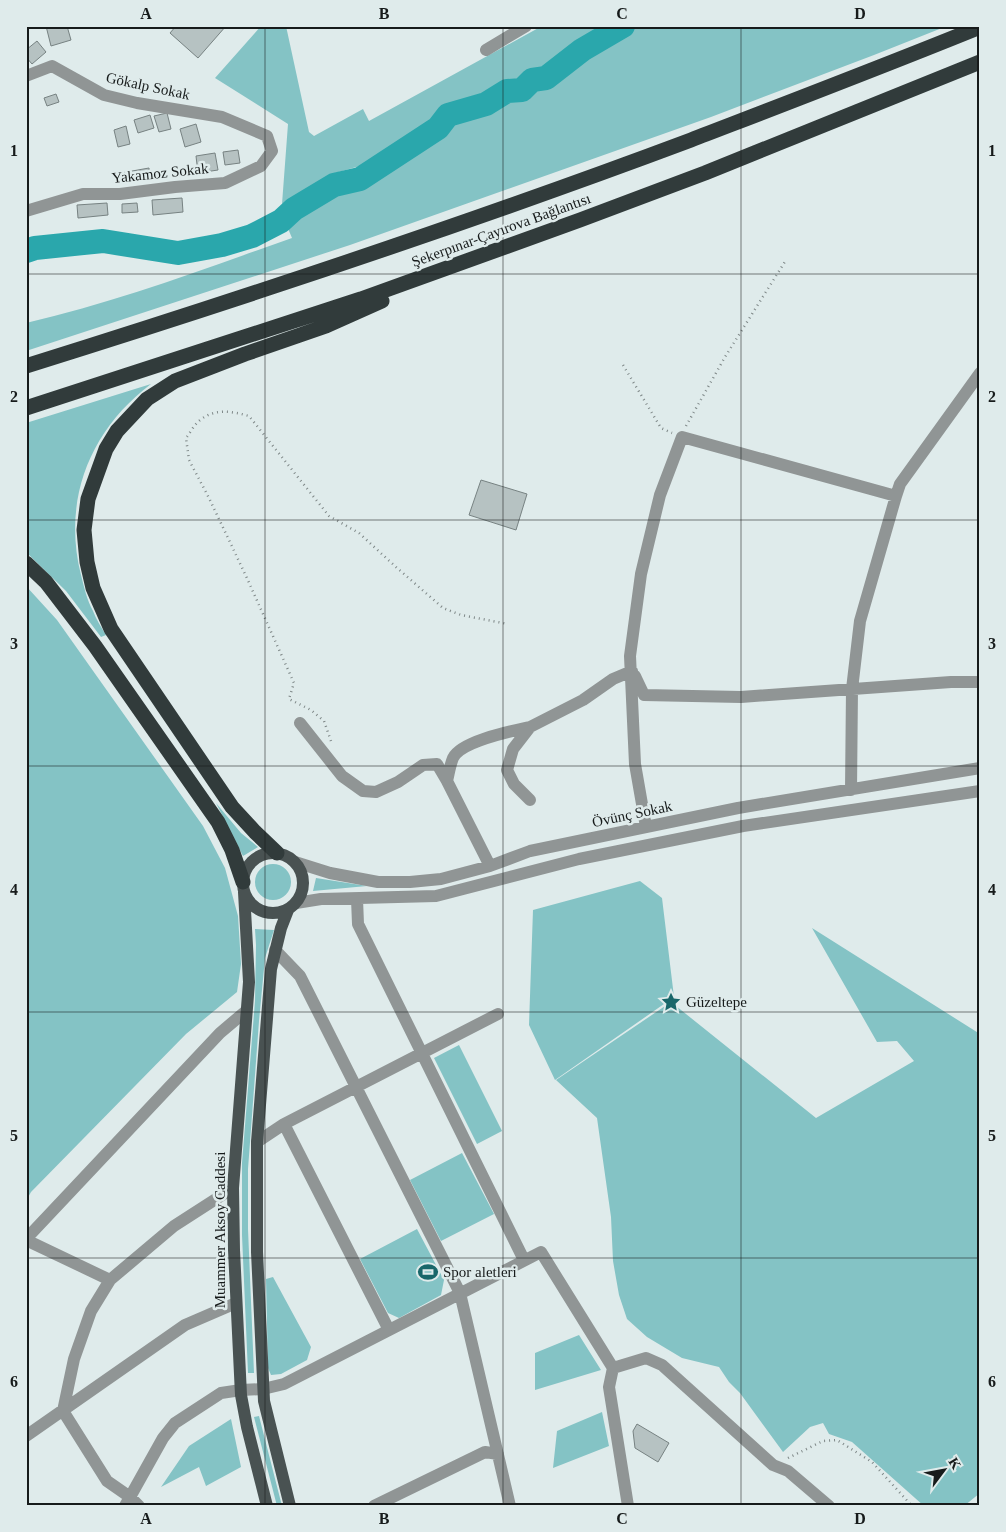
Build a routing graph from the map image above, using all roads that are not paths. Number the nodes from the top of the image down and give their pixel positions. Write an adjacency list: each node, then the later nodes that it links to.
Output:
1 (526, 26): 3 (street)
2 (980, 27): 9 (highway, Şekerpınar-Çayırova Bağlantısı)
3 (486, 50)
4 (980, 62): 8 (highway, Şekerpınar-Çayırova Bağlantısı)
5 (26, 76): 6 (street, Gökalp Sokak)
6 (267, 136): 7 (street, Yakamoz Sokak)
7 (26, 211)
8 (476, 258): 11 (highway, Şekerpınar-Çayırova Bağlantısı); 25 (highway)
9 (26, 366)
10 (980, 373): 12 (street)
11 (26, 408)
12 (896, 496): 14 (street); 16 (street)
13 (26, 563): 28 (highway)
14 (632, 671): 16 (street); 18 (street); 24 (street)
15 (980, 682): 16 (street)
16 (852, 689): 21 (street)
17 (300, 723): 20 (street)
18 (530, 727): 20 (street); 23 (street)
19 (980, 768): 21 (street, Övünç Sokak)
20 (447, 780): 27 (street)
21 (851, 790): 24 (street, Övünç Sokak)
22 (980, 791): 29 (street)
23 (530, 800)
24 (646, 827): 27 (street, Övünç Sokak)
25 (277, 853): 26 (main road); 28 (main road)
26 (295, 862): 27 (street, Övünç Sokak); 30 (main road)
27 (490, 866)
28 (244, 887): 30 (main road); 32 (main road, Muammer Aksoy Caddesi)
29 (356, 899): 30 (street); 34 (street)
30 (292, 906): 31 (main road)
31 (275, 950): 35 (street); 37 (main road)
32 (246, 1012): 38 (main road, Muammer Aksoy Caddesi); 39 (street)
33 (498, 1014): 34 (street)
34 (422, 1053): 35 (street); 40 (street)
35 (356, 1087): 36 (street); 42 (street)
36 (284, 1124): 37 (street); 44 (street)
37 (257, 1142): 46 (main road)
38 (233, 1188): 41 (street); 43 (main road, Muammer Aksoy Caddesi)
39 (26, 1239): 41 (street)
40 (524, 1260): 42 (street); 45 (street)
41 (110, 1280): 48 (street)
42 (460, 1293): 44 (street); 50 (street)
43 (236, 1303): 47 (main road, Muammer Aksoy Caddesi); 48 (street)
44 (389, 1330): 46 (street)
45 (613, 1368): 56 (street); 57 (street)
46 (263, 1389): 47 (street); 53 (main road)
47 (241, 1390): 51 (street); 52 (main road, Muammer Aksoy Caddesi)
48 (63, 1411): 49 (street); 51 (street)
49 (26, 1436)
50 (498, 1454): 54 (street); 55 (street)
51 (131, 1503)
52 (267, 1506)
53 (290, 1506)
54 (374, 1506)
55 (510, 1506)
56 (628, 1506)
57 (829, 1506)

